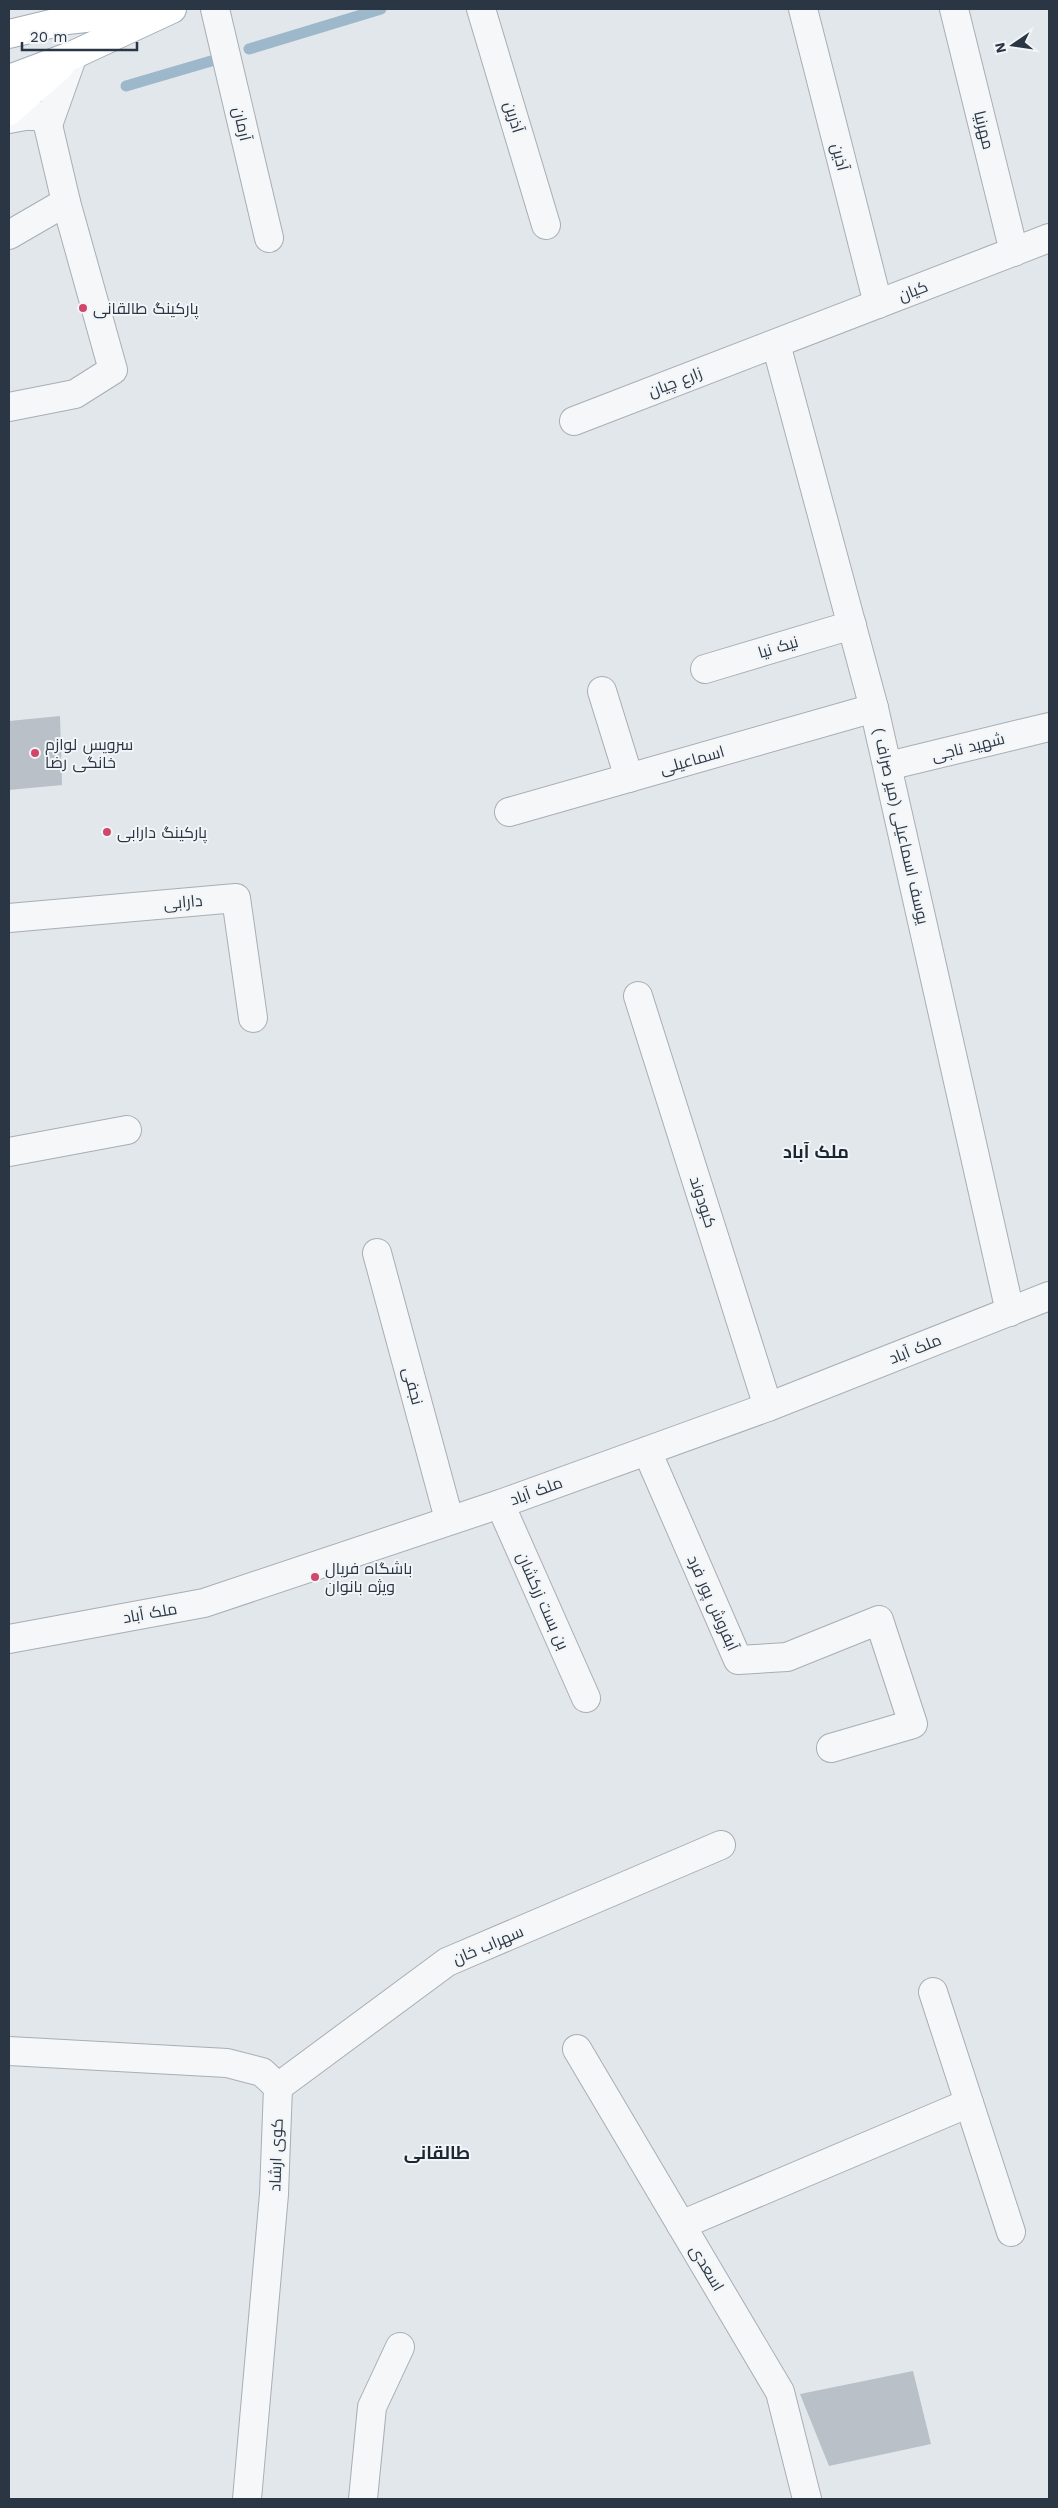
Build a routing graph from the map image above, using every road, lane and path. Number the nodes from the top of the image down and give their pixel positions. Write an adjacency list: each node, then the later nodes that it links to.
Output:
1 (172, 9): 6 (main road); 8 (main road)
2 (214, 9): 16 (street, آرمان)
3 (481, 9): 14 (street, آذرین)
4 (803, 9): 19 (street, آذین)
5 (954, 9): 18 (street, مهرنیا)
6 (57, 14): 7 (main road)
7 (9, 34)
8 (73, 55): 9 (main road); 10 (main road); 12 (street)
9 (9, 79)
10 (9, 111)
11 (9, 119): 12 (street)
12 (48, 125): 13 (street)
13 (66, 202): 15 (street); 21 (street)
14 (546, 225)
15 (9, 235)
16 (269, 238)
17 (1049, 238): 18 (street, کیان)
18 (1014, 252): 19 (street, کیان)
19 (878, 304): 20 (street, کیان)
20 (776, 344): 22 (street, زارع چیان); 23 (street, یوسف اسماعیلی (میر صراف ))
21 (9, 407)
22 (574, 421)
23 (852, 625): 24 (street, نیک نیا); 26 (street, یوسف اسماعیلی (میر صراف ))
24 (705, 669)
25 (602, 691): 29 (street)
26 (874, 708): 28 (street, یوسف اسماعیلی (میر صراف )); 29 (street, اسماعیلی)
27 (1049, 727): 28 (street, شهید ناجی)
28 (888, 766): 38 (street, یوسف اسماعیلی (میر صراف ))
29 (630, 778): 30 (street, اسماعیلی)
30 (510, 812)
31 (9, 918): 33 (street, دارابی)
32 (638, 996): 39 (street, کبودوند)
33 (253, 1018)
34 (127, 1130): 35 (street)
35 (9, 1152)
36 (377, 1253): 42 (street, نجفی)
37 (1049, 1296): 38 (street, ملک آباد)
38 (1010, 1312): 39 (street, ملک آباد)
39 (768, 1408): 40 (street, ملک آباد)
40 (647, 1451): 41 (street, ملک آباد); 45 (street, آبفروش پور فرد)
41 (500, 1504): 42 (street, ملک آباد); 44 (street, بن بست زرکشان)
42 (449, 1519): 43 (street, ملک آباد)
43 (9, 1639)
44 (586, 1698)
45 (831, 1748)
46 (721, 1845): 50 (street, سهراب خان)
47 (933, 1992): 51 (street)
48 (576, 2048): 52 (street, اسعدی)
49 (9, 2051): 50 (street)
50 (278, 2087): 55 (street, کوی ارشاد)
51 (969, 2102): 52 (street); 53 (street)
52 (681, 2224): 57 (street, اسعدی)
53 (1011, 2232)
54 (400, 2347): 56 (street)
55 (247, 2499)
56 (363, 2499)
57 (807, 2499)

